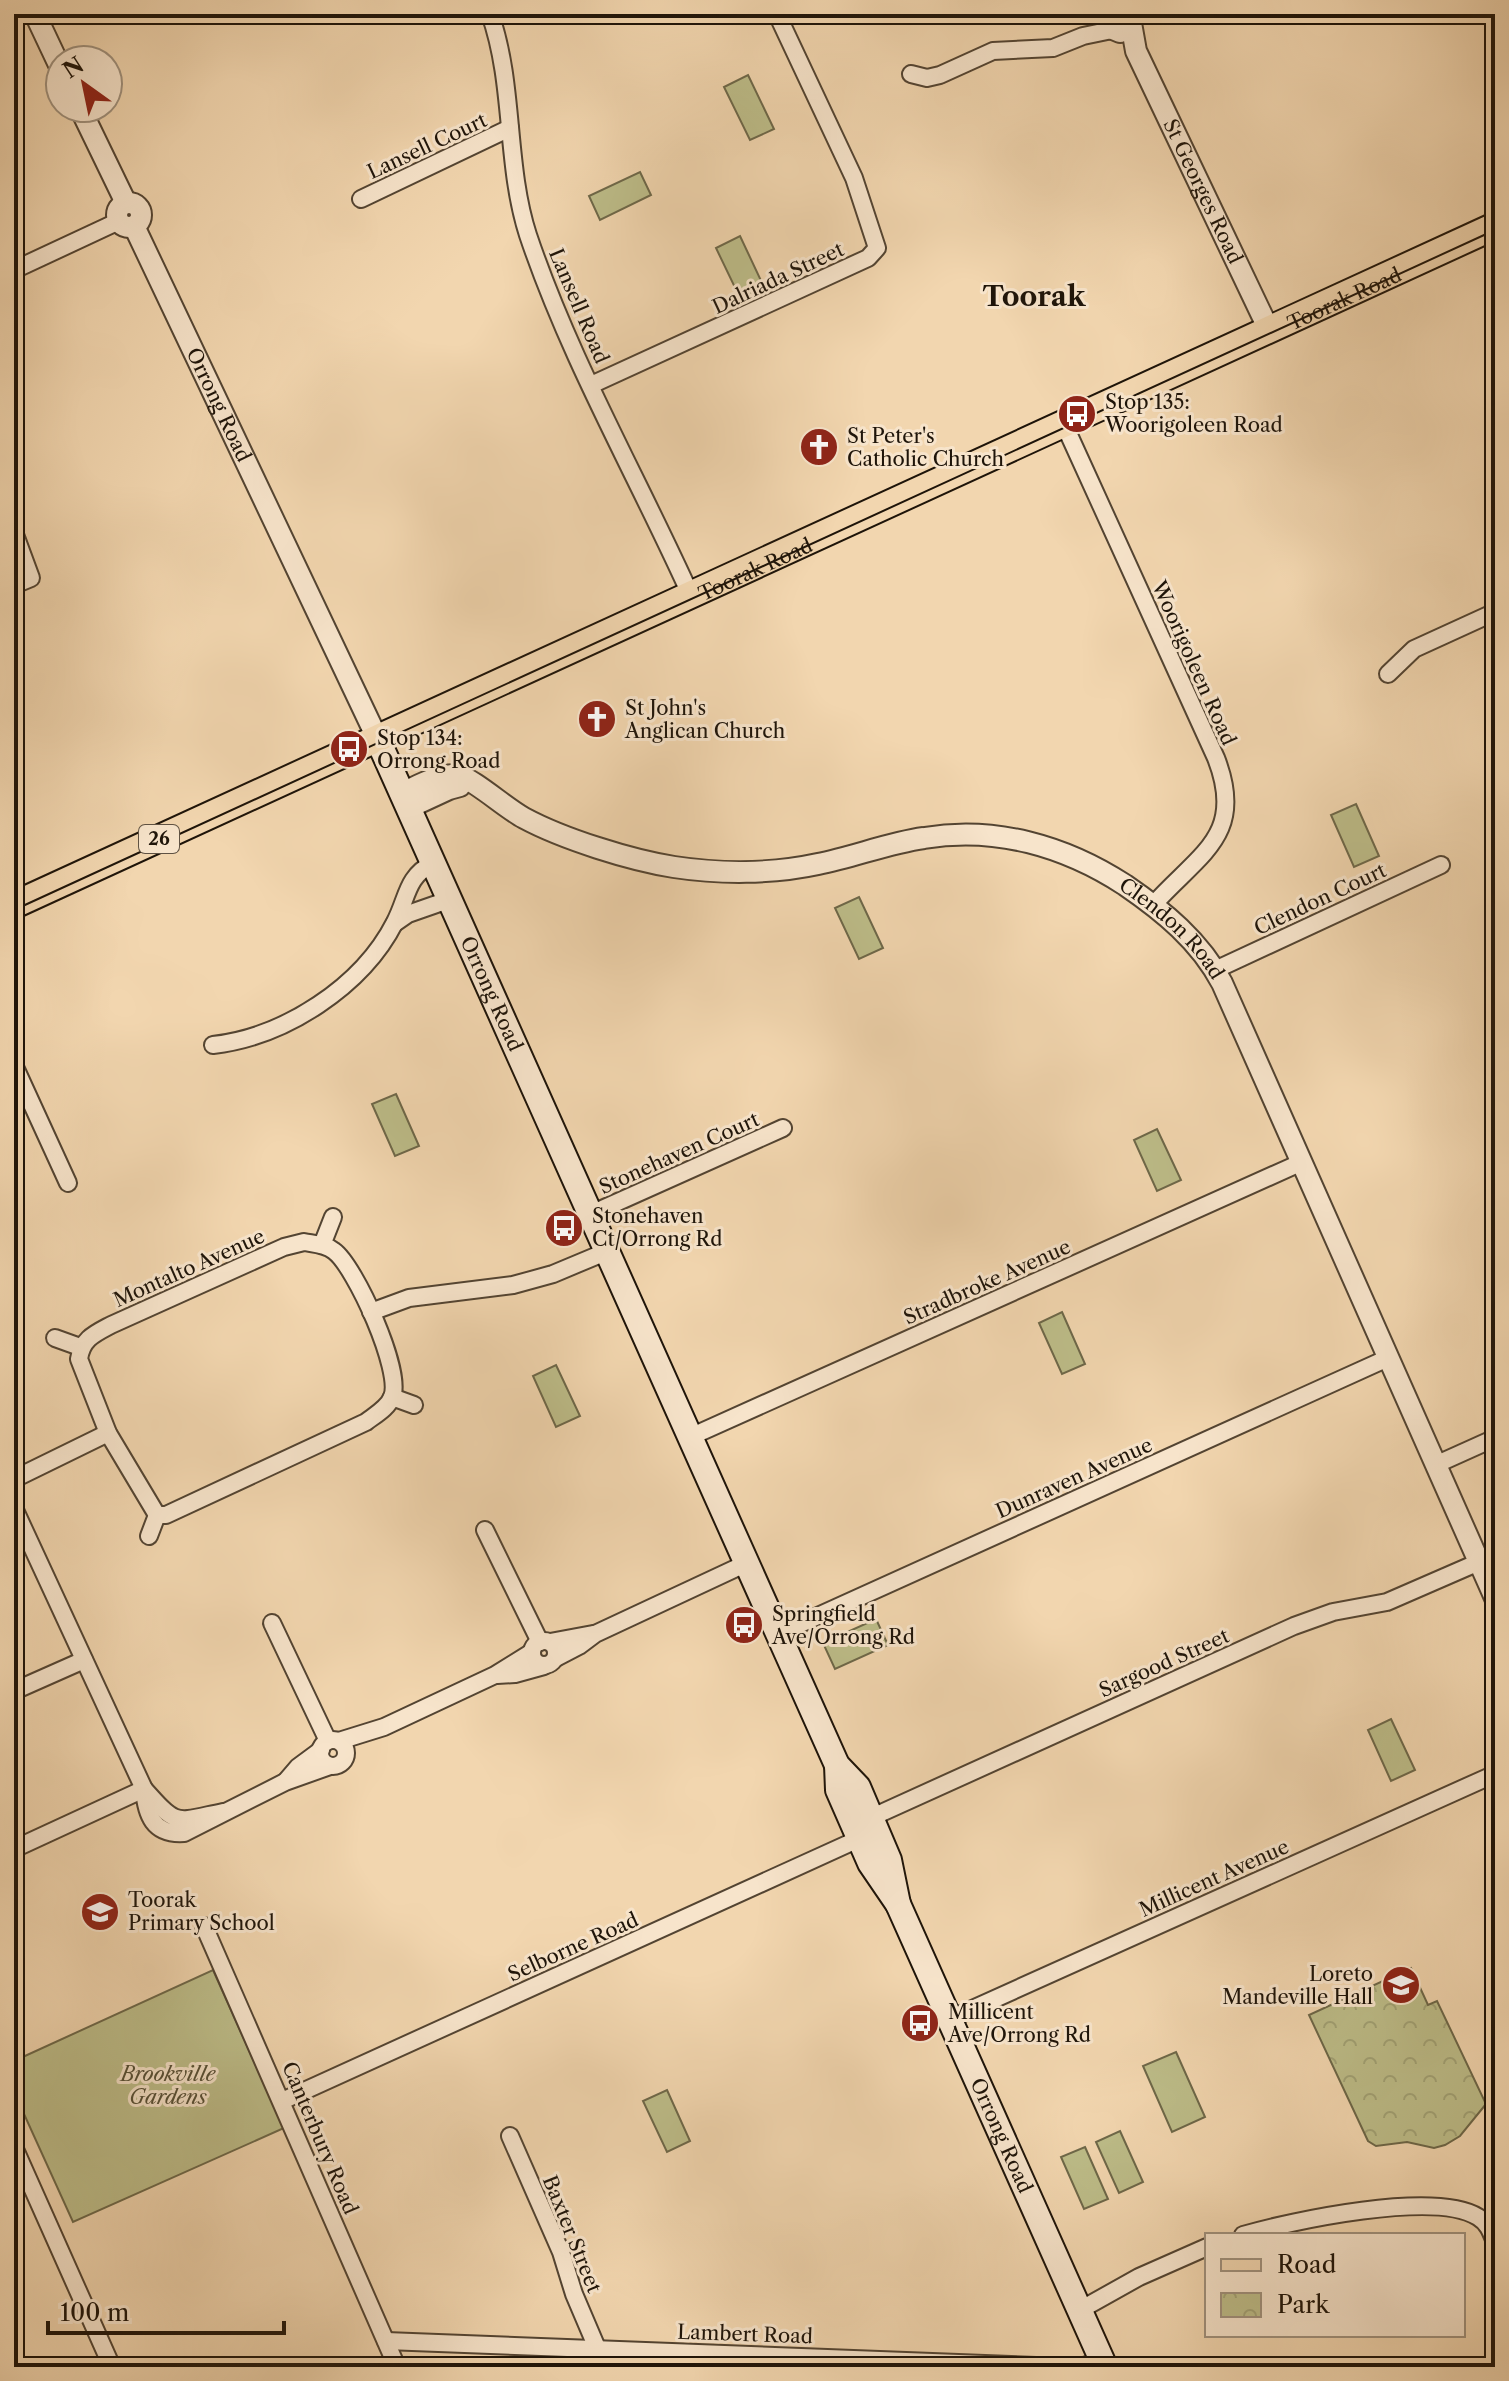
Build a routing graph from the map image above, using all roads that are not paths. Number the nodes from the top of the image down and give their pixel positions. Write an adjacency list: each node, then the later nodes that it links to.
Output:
1 (35, 14): 5 (street)
2 (490, 14): 8 (street, Lansell Road)
3 (777, 14): 14 (street, Dalriada Street)
4 (1116, 22): 6 (street); 13 (street, St Georges Road)
5 (49, 44)
6 (911, 74)
7 (87, 124): 10 (street, Orrong Road)
8 (510, 128): 9 (street, Lansell Court); 14 (street, Lansell Road)
9 (361, 199)
10 (126, 217): 12 (street); 21 (street, Orrong Road)
11 (1493, 231): 13 (main road, Toorak Road / 26)
12 (14, 270)
13 (1269, 330): 15 (main road, Toorak Road / 26)
14 (591, 385): 18 (street, Lansell Road)
15 (1064, 424): 18 (main road, Toorak Road / 26); 26 (street, Woorigoleen Road)
16 (14, 532): 17 (street)
17 (14, 585)
18 (691, 596): 21 (main road, Toorak Road / 26)
19 (1495, 612): 20 (street)
20 (1388, 674)
21 (378, 740): 22 (main road, Orrong Road); 27 (main road, Toorak Road / 26)
22 (405, 800): 23 (main road, Orrong Road); 26 (street, Clendon Road)
23 (433, 863): 25 (main road, Orrong Road); 28 (street)
24 (1441, 865): 29 (street, Clendon Court)
25 (451, 899): 28 (street); 35 (main road, Orrong Road)
26 (1154, 904): 29 (street, Clendon Road)
27 (14, 905)
28 (395, 923): 30 (street)
29 (1215, 970): 33 (street, Clendon Road)
30 (213, 1045)
31 (14, 1065): 34 (street)
32 (783, 1128): 35 (street, Stonehaven Court)
33 (1300, 1163): 42 (street, Clendon Road); 46 (street, Stradbroke Avenue)
34 (68, 1183)
35 (591, 1214): 38 (main road, Orrong Road)
36 (333, 1217): 37 (street)
37 (322, 1245): 39 (street); 41 (street, Montalto Avenue)
38 (608, 1251): 39 (street); 46 (main road, Orrong Road)
39 (371, 1312): 43 (street)
40 (55, 1338): 41 (street)
41 (80, 1347): 45 (street)
42 (1388, 1358): 48 (street, Clendon Road); 58 (street, Dunraven Avenue)
43 (392, 1397): 44 (street); 51 (street)
44 (414, 1405)
45 (108, 1433): 49 (street); 51 (street)
46 (690, 1437): 55 (main road, Orrong Road)
47 (1495, 1438): 48 (street)
48 (1435, 1465): 54 (street, Clendon Road)
49 (14, 1479)
50 (14, 1508): 60 (street)
51 (157, 1515): 53 (street)
52 (485, 1530): 59 (street)
53 (149, 1536)
54 (1479, 1562): 56 (street, Clendon Road); 68 (street, Sargood Street)
55 (747, 1563): 58 (main road, Orrong Road); 59 (street)
56 (1495, 1598)
57 (272, 1623): 63 (street)
58 (778, 1634): 68 (main road, Orrong Road)
59 (544, 1652): 62 (street)
60 (84, 1660): 61 (street); 67 (street)
61 (14, 1691)
62 (384, 1727): 63 (street); 64 (street)
63 (329, 1744): 64 (street); 64 (street); 66 (street)
64 (337, 1763): 66 (street)
65 (1495, 1774): 71 (street, Millicent Avenue)
66 (285, 1782): 67 (street)
67 (144, 1789): 69 (street)
68 (865, 1828): 71 (main road, Orrong Road); 72 (street, Selborne Road)
69 (14, 1849)
70 (204, 1926): 72 (street, Canterbury Road)
71 (950, 2019): 78 (main road, Orrong Road)
72 (282, 2101): 79 (street, Canterbury Road)
73 (510, 2136): 80 (street, Baxter Street)
74 (14, 2147): 82 (street)
75 (1252, 2233): 76 (street)
76 (1495, 2242)
77 (1205, 2248): 78 (street)
78 (1080, 2310): 81 (main road, Orrong Road)
79 (386, 2341): 80 (street, Lambert Road); 83 (street, Canterbury Road)
80 (597, 2348): 81 (street, Lambert Road)
81 (1103, 2364)
82 (112, 2367)
83 (397, 2367)

